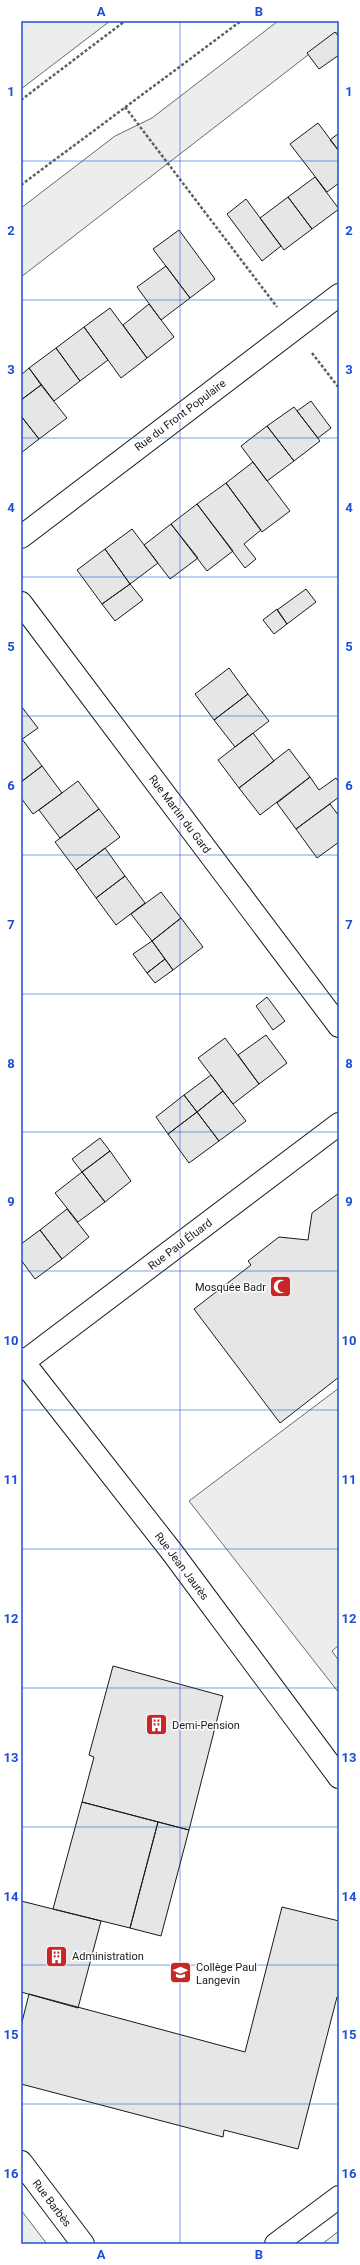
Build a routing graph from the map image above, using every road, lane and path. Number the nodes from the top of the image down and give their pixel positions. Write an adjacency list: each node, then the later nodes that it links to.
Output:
1 (125, 21): 3 (path)
2 (241, 21): 4 (path)
3 (21, 100)
4 (125, 107): 5 (path); 7 (path)
5 (21, 185)
6 (339, 295): 7 (street, Rue du Front Populaire)
7 (294, 329): 8 (path); 9 (street, Rue du Front Populaire)
8 (339, 388)
9 (21, 537)
10 (21, 603): 11 (street, Rue Martin du Gard)
11 (339, 1026)
12 (339, 1124): 13 (street, Rue Paul Éluard)
13 (22, 1362): 14 (street, Rue Jean Jaurès)
14 (339, 1777)
15 (21, 2162): 17 (street, Rue Barbès)
16 (339, 2197): 18 (street)
17 (84, 2244)
18 (276, 2244)

